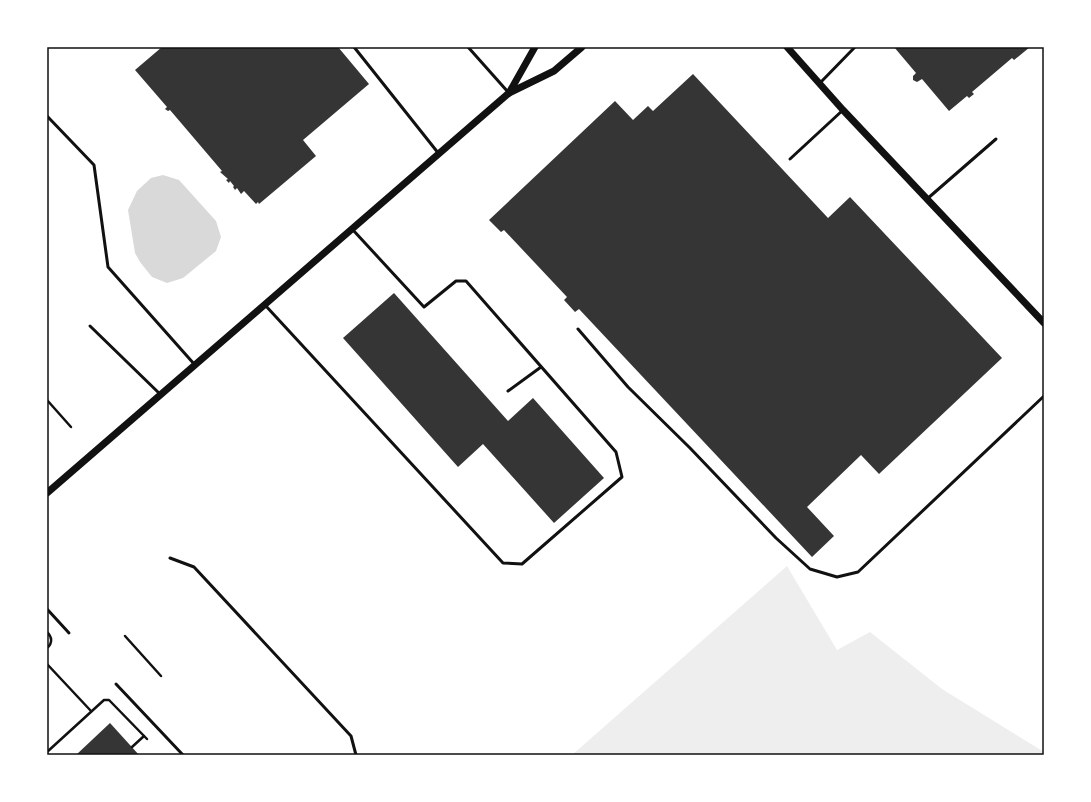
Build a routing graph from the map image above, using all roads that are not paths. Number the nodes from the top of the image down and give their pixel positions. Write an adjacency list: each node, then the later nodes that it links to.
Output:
1 (354, 47): 12 (lane)
2 (468, 47): 8 (lane)
3 (535, 47): 8 (street)
4 (582, 47): 8 (street)
5 (787, 47): 7 (street)
6 (855, 47): 7 (lane)
7 (820, 84): 9 (street)
8 (509, 93): 12 (street)
9 (843, 110): 13 (lane); 14 (street)
10 (47, 116): 20 (lane)
11 (996, 139): 14 (lane)
12 (439, 154): 15 (street)
13 (790, 159)
14 (927, 199): 17 (street)
15 (352, 229): 16 (street); 21 (lane)
16 (265, 305): 20 (street); 21 (lane)
17 (1044, 323)
18 (90, 326): 23 (lane)
19 (578, 329): 24 (lane)
20 (195, 365): 23 (street)
21 (541, 367): 22 (lane)
22 (508, 391)
23 (161, 395): 25 (street)
24 (1044, 396)
25 (47, 493)
26 (170, 558): 31 (lane)
27 (47, 609): 28 (lane)
28 (69, 633)
29 (116, 684): 30 (lane)
30 (183, 755)
31 (356, 755)

